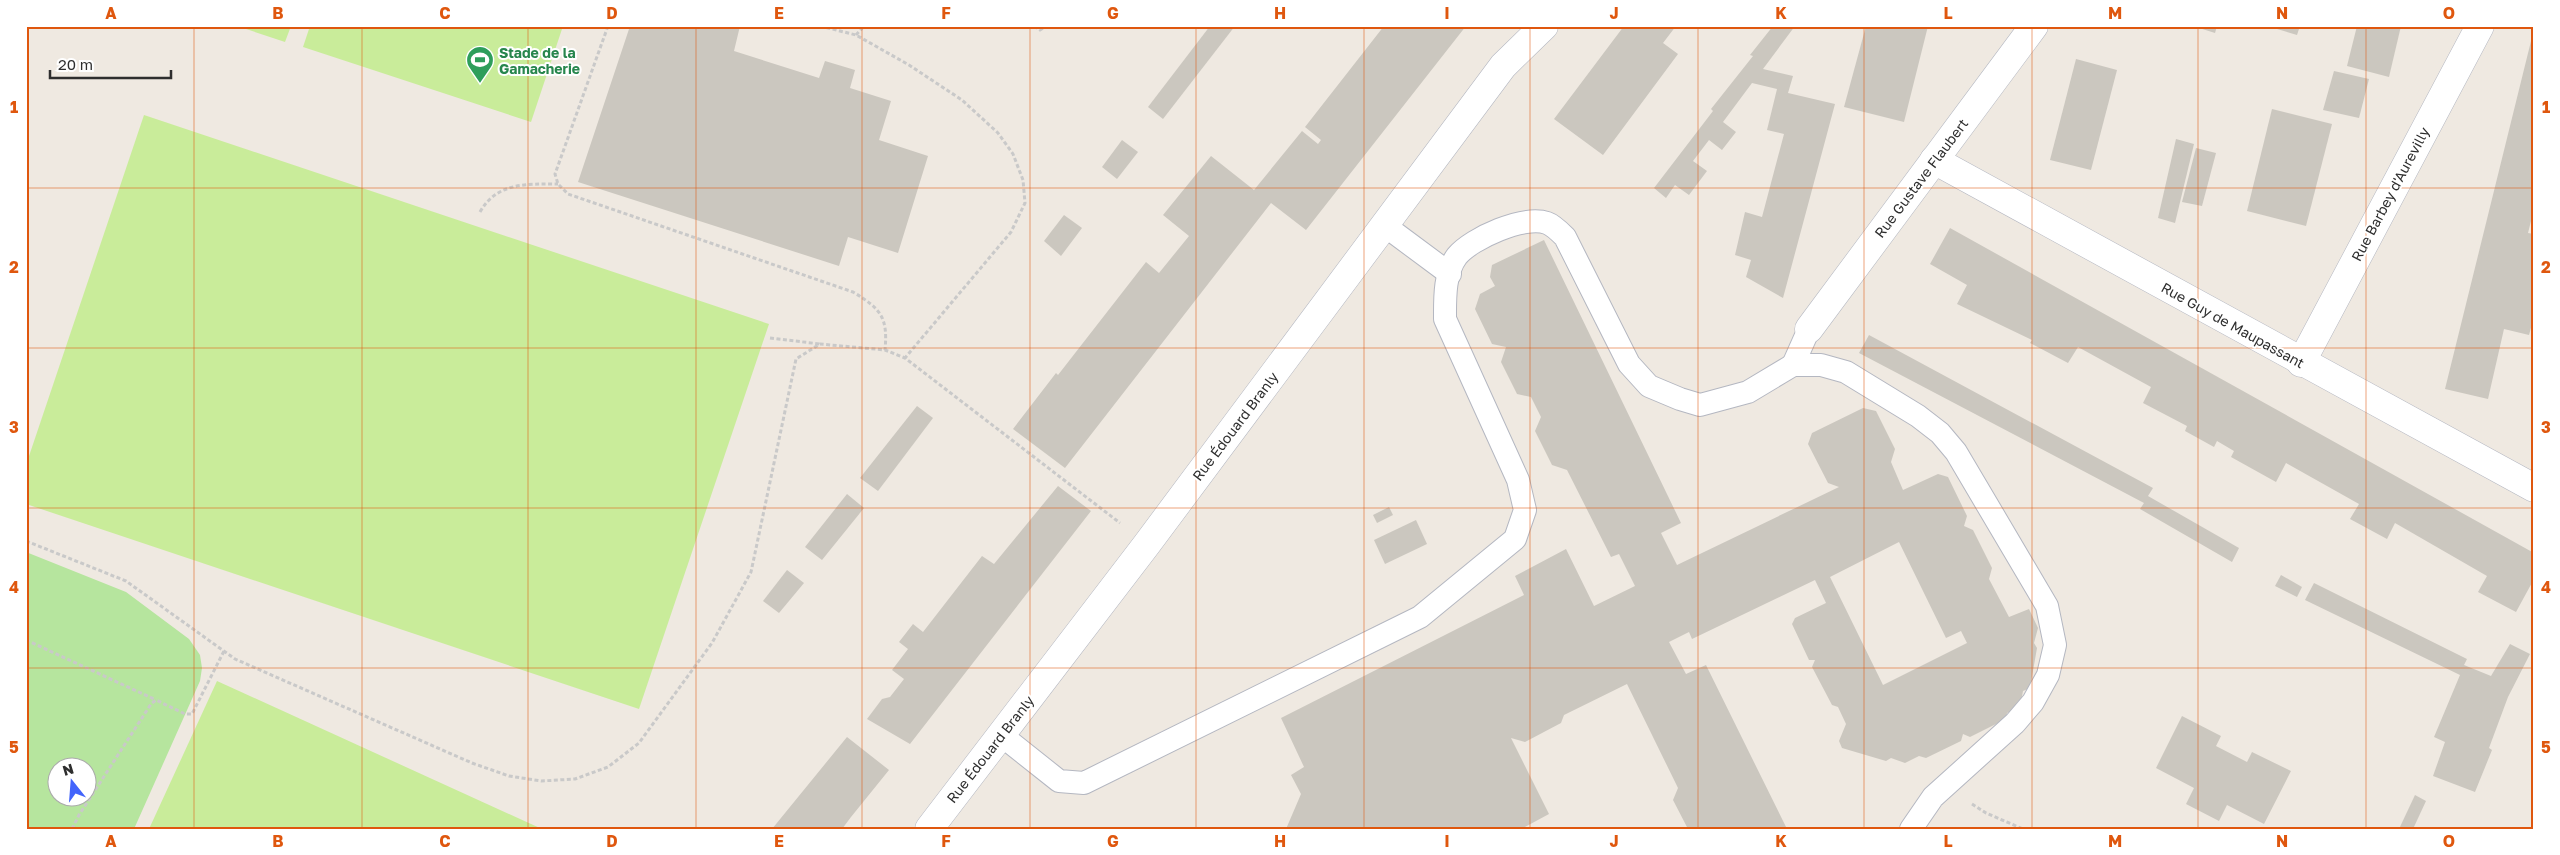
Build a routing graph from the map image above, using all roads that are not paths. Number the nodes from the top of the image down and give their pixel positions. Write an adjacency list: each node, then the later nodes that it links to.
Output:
1 (1544, 26): 5 (street, Rue Édouard Branly)
2 (2034, 26): 4 (street, Rue Gustave Flaubert)
3 (2480, 26): 8 (street, Rue Barbey d'Aurevilly)
4 (1934, 160): 7 (street, Rue Gustave Flaubert); 8 (street, Rue Guy de Maupassant)
5 (1384, 225): 6 (lane); 11 (street, Rue Édouard Branly)
6 (1450, 274): 9 (lane); 11 (lane)
7 (1809, 329): 9 (lane)
8 (2301, 363): 10 (street, Rue Guy de Maupassant)
9 (1793, 365): 13 (lane)
10 (2534, 488)
11 (1001, 736): 12 (street, Rue Édouard Branly)
12 (928, 829)
13 (1911, 829)

